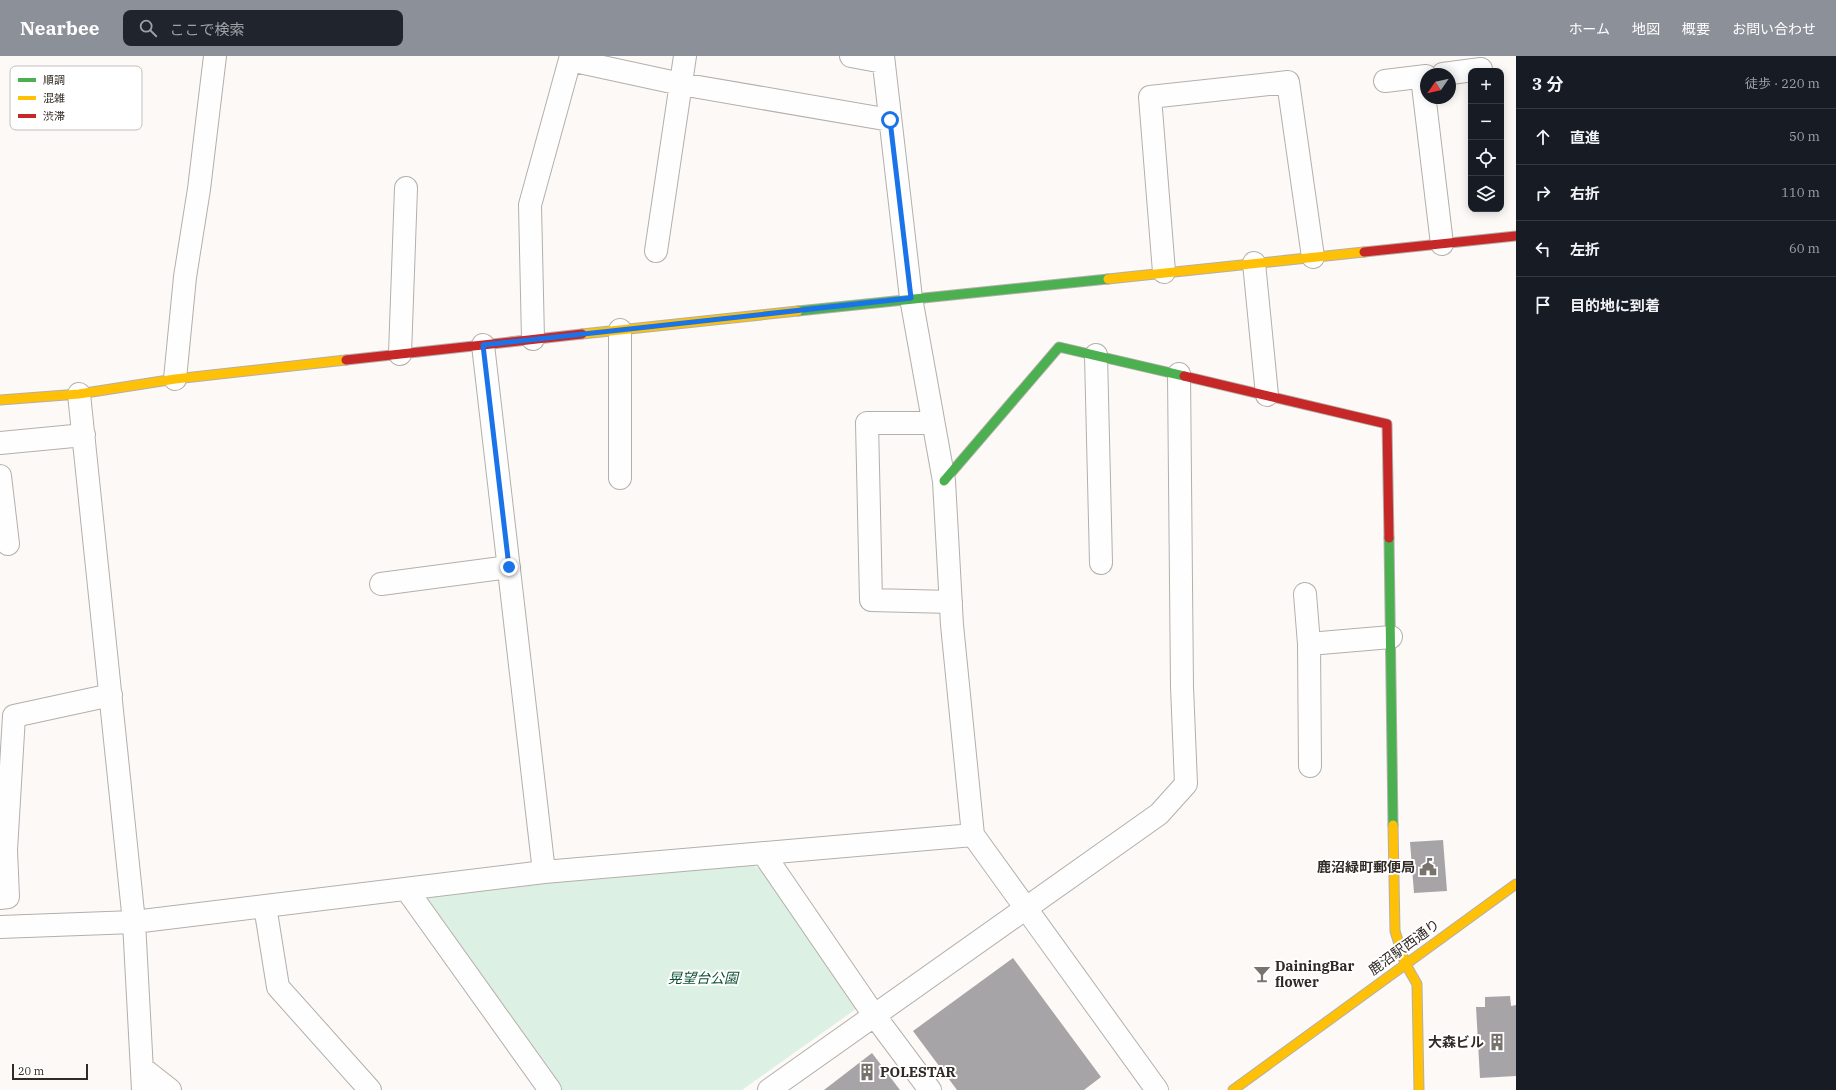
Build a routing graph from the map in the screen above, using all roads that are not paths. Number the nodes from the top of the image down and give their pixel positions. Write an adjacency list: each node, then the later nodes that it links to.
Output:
1 (215, 56): 27 (street)
2 (685, 56): 10 (street)
3 (851, 56): 5 (street)
4 (570, 58): 10 (street); 22 (street)
5 (883, 59): 12 (street)
6 (1468, 71): 7 (street)
7 (1456, 72)
8 (1420, 77): 9 (street)
9 (1385, 81)
10 (681, 84): 12 (street); 16 (street)
11 (1432, 104): 15 (street)
12 (890, 120): 20 (street)
13 (406, 188): 24 (street)
14 (1516, 236): 15 (street)
15 (1442, 244): 17 (street)
16 (656, 252)
17 (1313, 257): 18 (street); 19 (street)
18 (1254, 263): 19 (street); 29 (street)
19 (1164, 272): 20 (street)
20 (911, 298): 21 (street); 31 (street)
21 (620, 330): 22 (street); 35 (street)
22 (534, 339): 23 (street)
23 (483, 345): 24 (street); 39 (street)
24 (400, 354): 27 (street)
25 (1096, 356): 26 (street); 36 (street); 38 (street)
26 (1179, 374): 29 (street); 55 (street)
27 (175, 379): 28 (street)
28 (79, 394): 30 (street); 32 (street)
29 (1267, 395): 43 (street)
30 (0, 400)
31 (933, 423): 36 (street); 42 (street)
32 (84, 435): 33 (street); 45 (street)
33 (0, 443)
34 (0, 476): 37 (street)
35 (620, 478)
36 (944, 481): 42 (street)
37 (8, 544)
38 (1101, 563)
39 (509, 567): 40 (street); 50 (street)
40 (381, 584)
41 (1305, 594): 44 (street)
42 (951, 602): 48 (street)
43 (1391, 637): 44 (street); 58 (street)
44 (1309, 644): 47 (street)
45 (111, 695): 46 (street); 56 (street)
46 (7, 710): 53 (street)
47 (1310, 766)
48 (973, 836): 49 (street); 55 (street)
49 (763, 854): 50 (street); 59 (street)
50 (544, 872): 52 (street)
51 (1516, 884): 58 (street, 鹿沼駅西通り)
52 (407, 890): 54 (street); 64 (street)
53 (0, 898)
54 (265, 906): 56 (street); 61 (street)
55 (1025, 909): 59 (street); 67 (street)
56 (134, 922): 57 (street); 60 (street)
57 (0, 928)
58 (1405, 963): 68 (street, 鹿沼駅西通り); 69 (street)
59 (874, 1015): 65 (street); 66 (street)
60 (142, 1068): 62 (street); 63 (street)
61 (360, 1086)
62 (143, 1090)
63 (170, 1090)
64 (550, 1090)
65 (769, 1090)
66 (930, 1090)
67 (1157, 1090)
68 (1232, 1090)
69 (1419, 1090)

